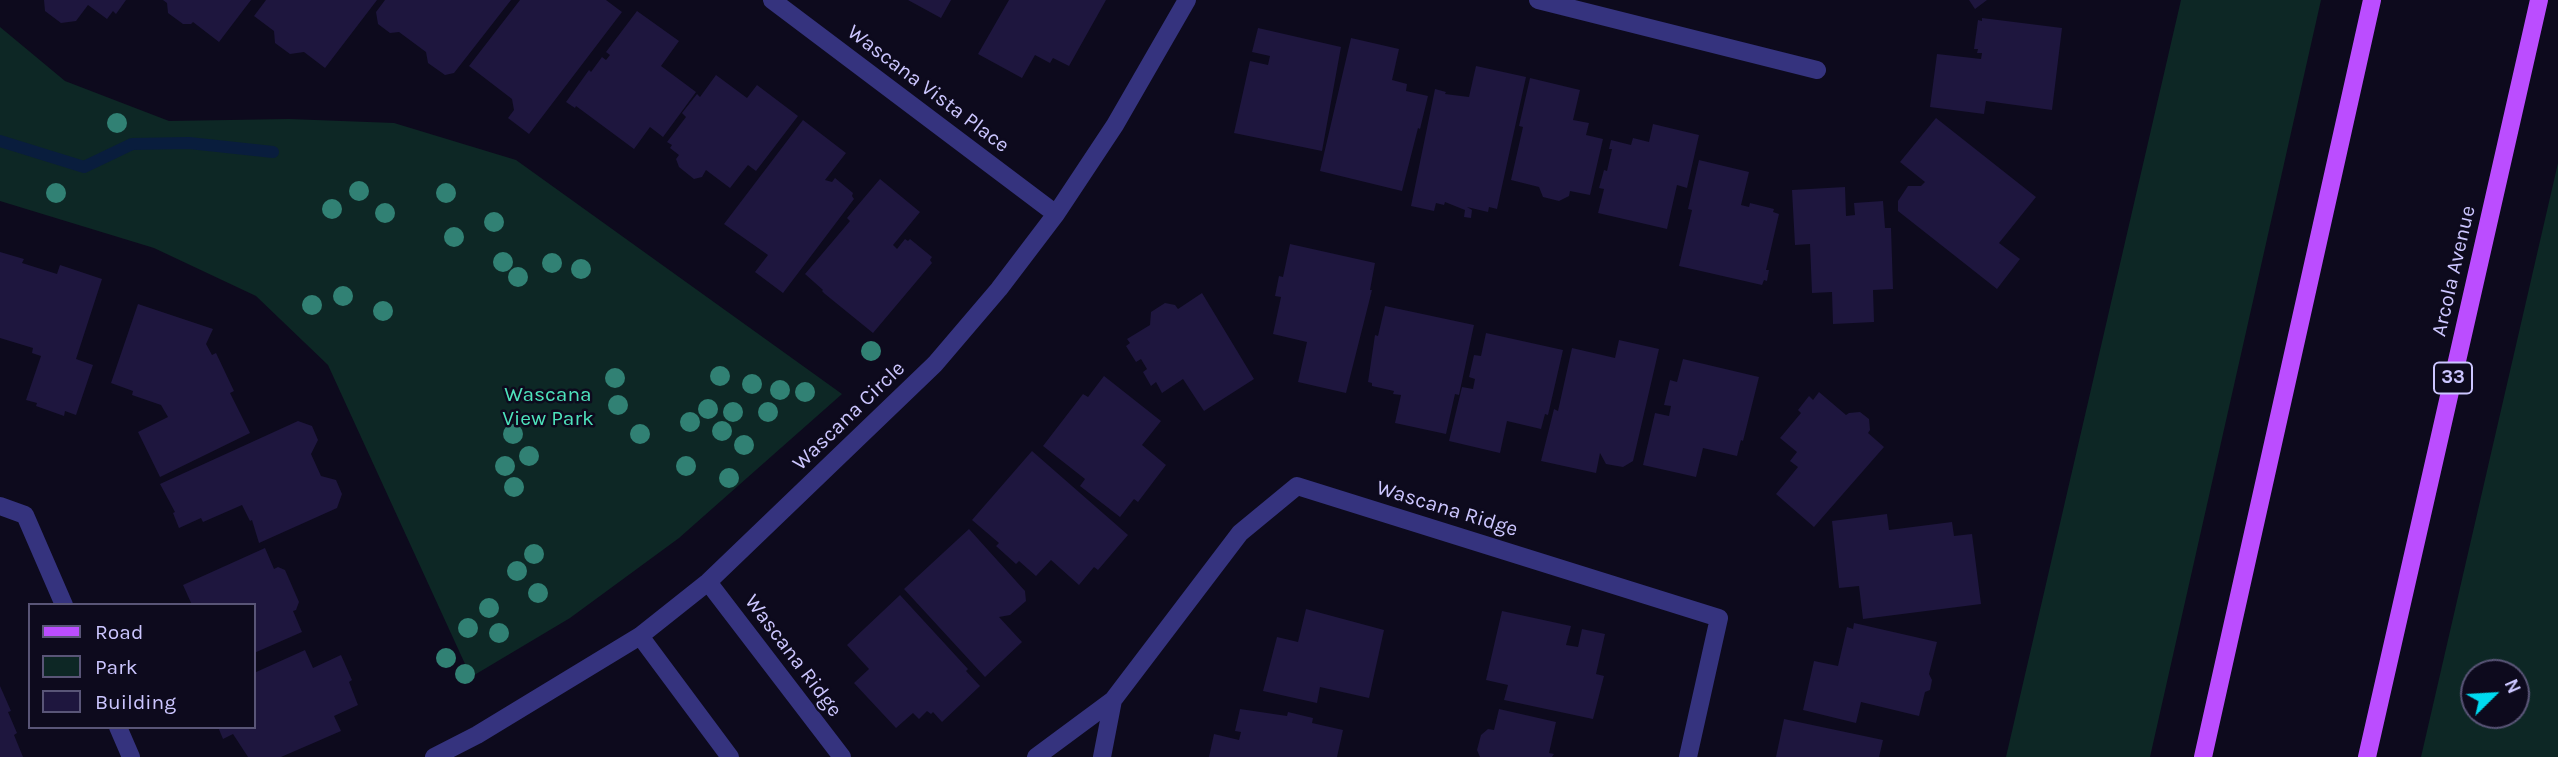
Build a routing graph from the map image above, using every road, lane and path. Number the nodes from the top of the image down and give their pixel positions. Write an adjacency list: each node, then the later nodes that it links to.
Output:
1 (772, 0): 7 (street, Wascana Vista Place)
2 (1187, 0): 7 (street, Wascana Circle)
3 (1538, 0): 6 (street)
4 (2372, 0): 21 (main road)
5 (2539, 0): 22 (main road, Arcola Avenue / 33)
6 (1817, 69)
7 (1056, 214): 9 (street, Wascana Circle)
8 (0, 506): 10 (street)
9 (708, 582): 11 (street, Wascana Circle); 17 (street, Wascana Ridge)
10 (63, 603)
11 (640, 636): 15 (street, Wascana Circle); 16 (street)
12 (1113, 700): 18 (street, Wascana Ridge); 19 (street, Wascana Ridge); 20 (street, Wascana Ridge)
13 (119, 729): 14 (street)
14 (131, 757)
15 (434, 757)
16 (730, 757)
17 (842, 757)
18 (1035, 757)
19 (1102, 757)
20 (1688, 757)
21 (2203, 757)
22 (2367, 757)

